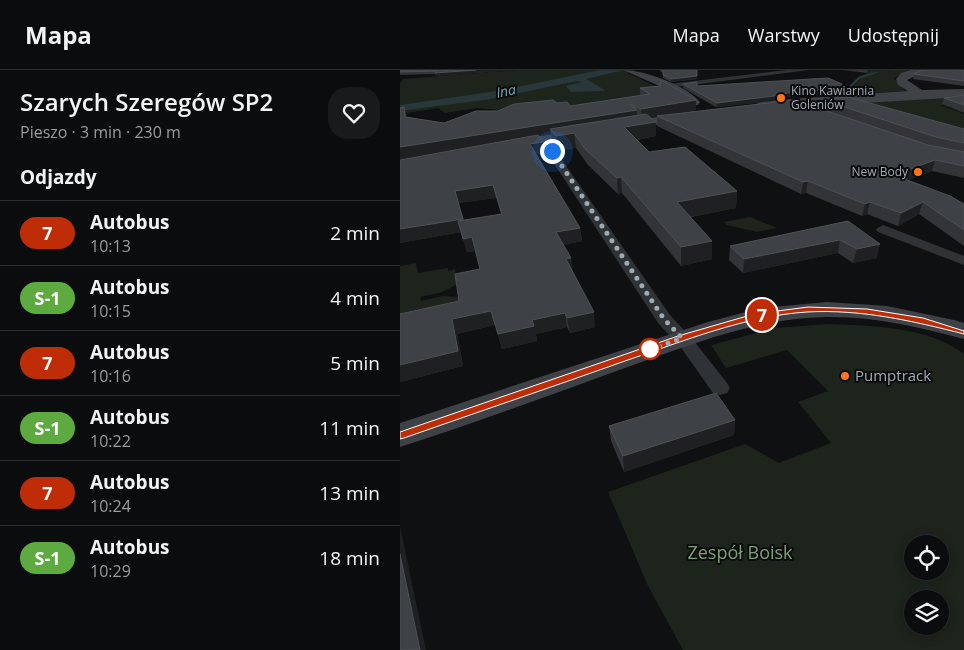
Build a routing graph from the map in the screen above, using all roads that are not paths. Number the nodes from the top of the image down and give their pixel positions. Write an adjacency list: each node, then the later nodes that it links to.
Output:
1 (630, 70): 4 (street)
2 (805, 70): 4 (street)
3 (923, 70): 5 (street)
4 (668, 86): 11 (street)
5 (920, 94): 6 (street); 8 (street)
6 (958, 94): 7 (street)
7 (964, 99)
8 (786, 102): 9 (street); 10 (street)
9 (745, 107)
10 (816, 113)
11 (543, 139): 12 (street); 16 (street)
12 (492, 148)
13 (883, 229): 14 (street)
14 (964, 261)
15 (964, 331): 16 (street)
16 (682, 338): 17 (street); 18 (street)
17 (720, 388)
18 (400, 435)

